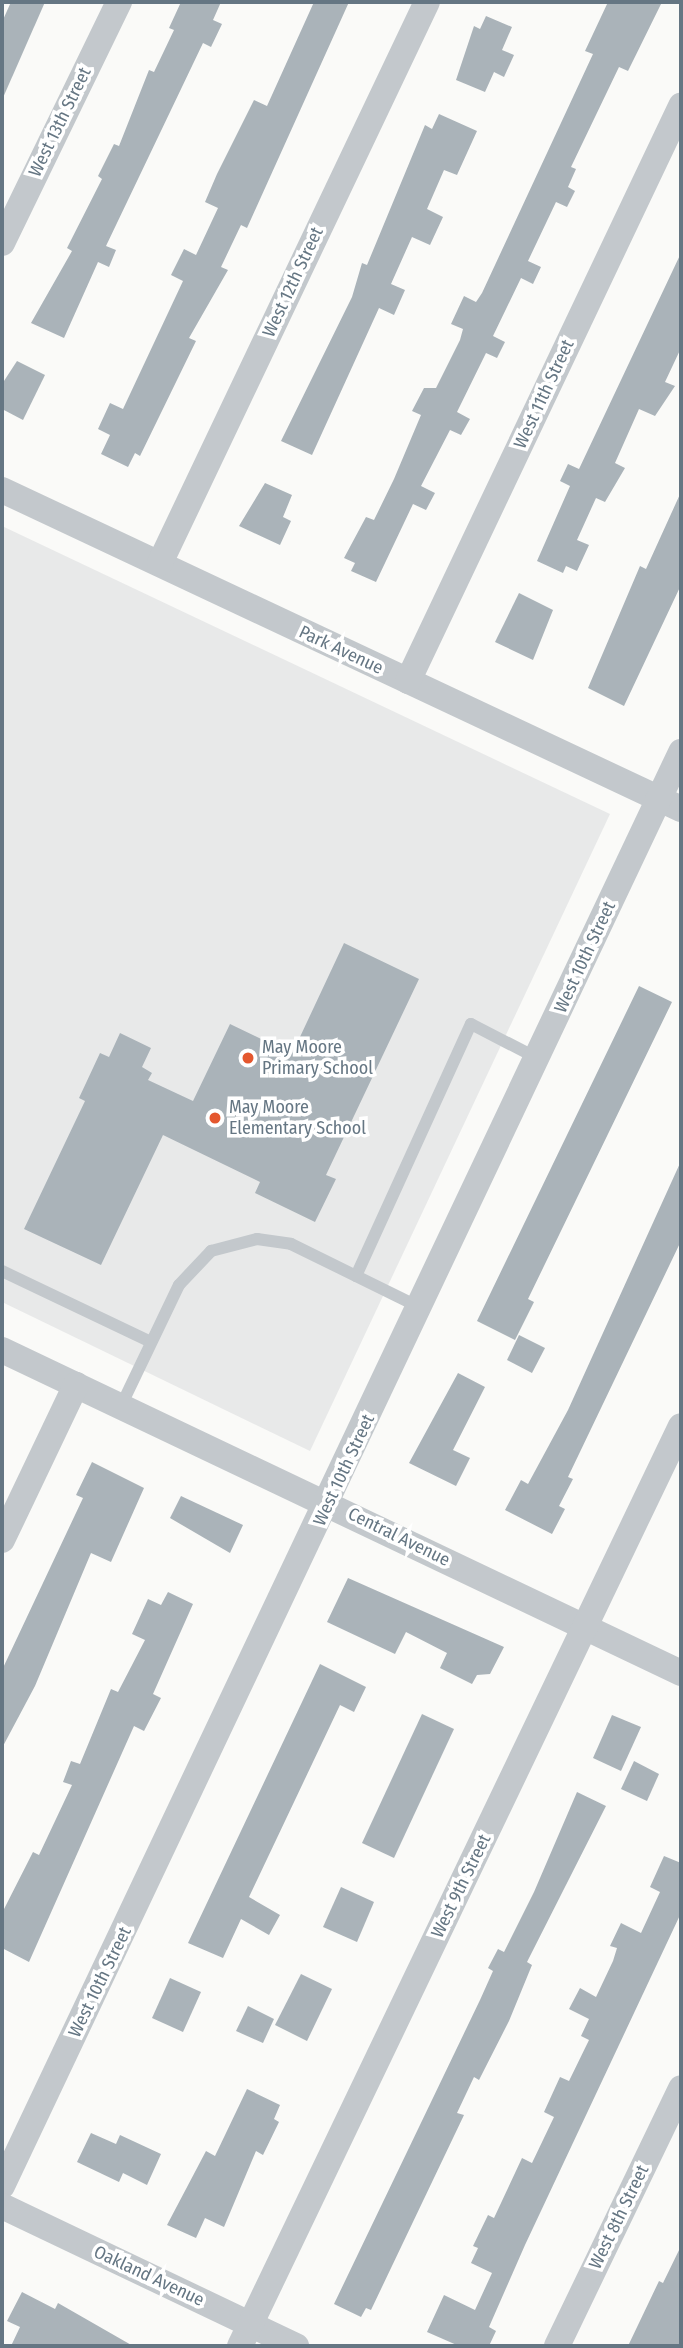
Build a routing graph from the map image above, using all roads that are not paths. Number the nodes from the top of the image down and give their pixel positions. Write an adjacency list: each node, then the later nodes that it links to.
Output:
1 (119, 2): 4 (street, West 13th Street)
2 (426, 2): 6 (street, West 12th Street)
3 (681, 106): 7 (street, West 11th Street)
4 (2, 243)
5 (2, 490): 6 (street, Park Avenue)
6 (160, 563): 7 (street, Park Avenue)
7 (408, 681): 9 (street, Park Avenue)
8 (681, 752): 9 (street, West 10th Street)
9 (670, 804): 10 (street, West 10th Street)
10 (537, 1058): 12 (lane); 13 (street, West 10th Street)
11 (2, 1271): 14 (lane)
12 (356, 1276): 13 (lane); 14 (lane)
13 (420, 1307): 19 (street, West 10th Street)
14 (149, 1341): 17 (lane)
15 (2, 1350): 16 (street, Central Avenue)
16 (76, 1385): 17 (street, Central Avenue); 20 (street)
17 (121, 1406): 19 (street, Central Avenue)
18 (681, 1426): 21 (street, West 9th Street)
19 (329, 1503): 21 (street, Central Avenue); 24 (street, West 10th Street)
20 (2, 1540)
21 (585, 1628): 22 (street, Central Avenue); 26 (street, West 9th Street)
22 (681, 1673)
23 (681, 2088): 28 (street, West 8th Street)
24 (2, 2186)
25 (2, 2206): 26 (street, Oakland Avenue)
26 (246, 2335): 27 (street, Oakland Avenue)
27 (296, 2346)
28 (557, 2346)

